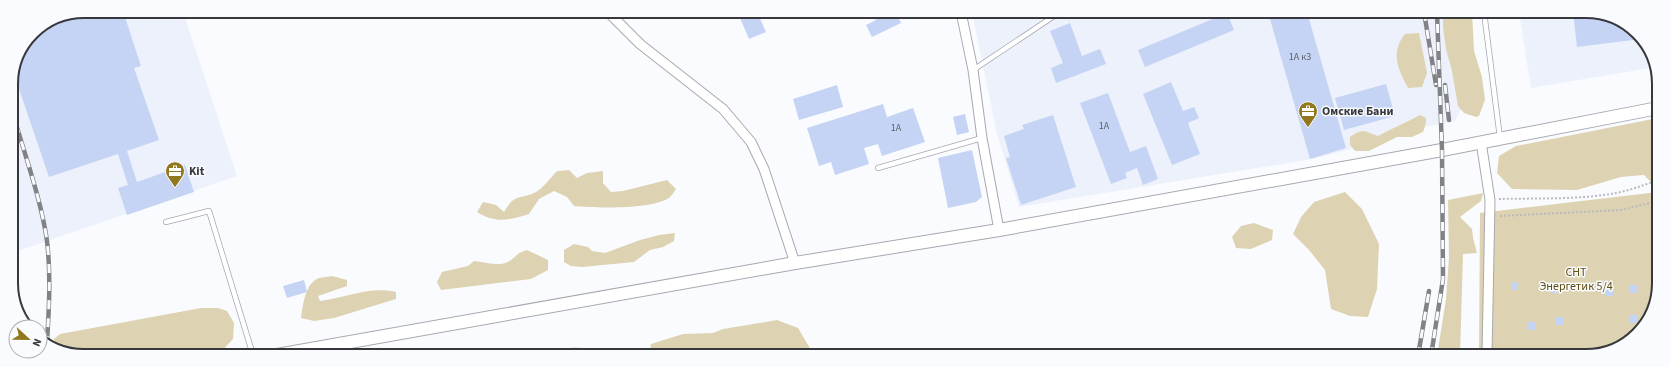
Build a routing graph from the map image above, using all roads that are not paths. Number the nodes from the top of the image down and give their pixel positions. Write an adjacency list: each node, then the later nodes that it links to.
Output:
1 (613, 18): 13 (street)
2 (962, 18): 5 (street)
3 (1051, 18): 5 (lane)
4 (1485, 18): 8 (lane)
5 (973, 70): 7 (street)
6 (1652, 109): 8 (street)
7 (982, 138): 10 (lane); 12 (street)
8 (1500, 138): 9 (street)
9 (1481, 142): 12 (street); 16 (street)
10 (878, 168)
11 (166, 222): 14 (lane)
12 (999, 230): 13 (street)
13 (795, 263): 15 (street)
14 (251, 349)
15 (311, 349)
16 (1487, 349)

